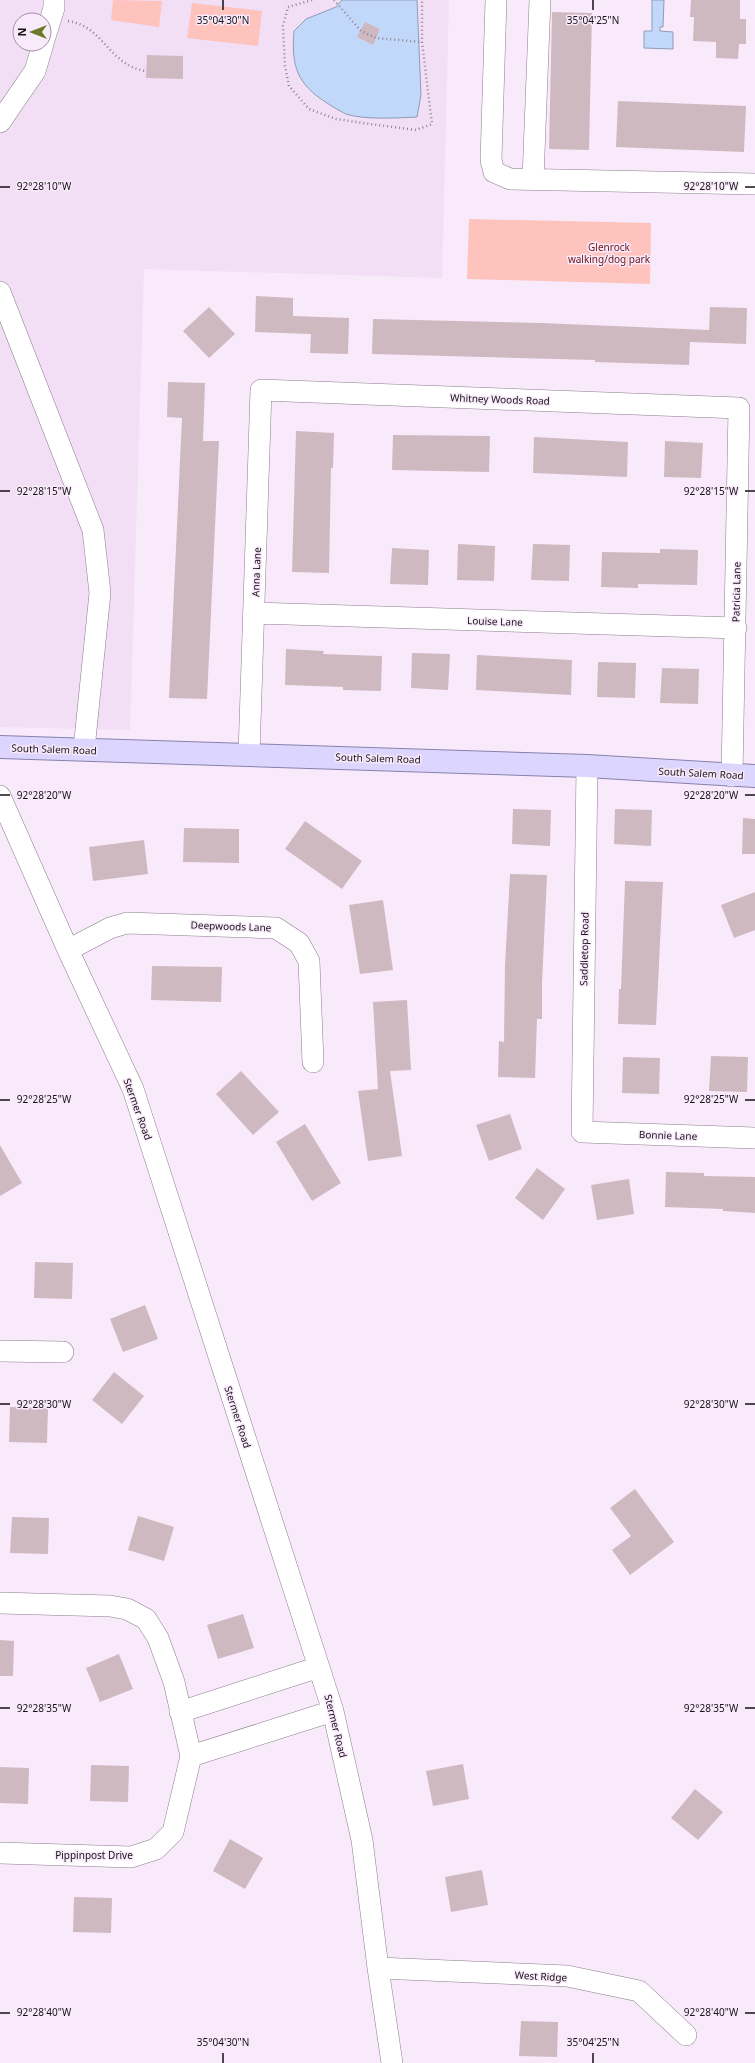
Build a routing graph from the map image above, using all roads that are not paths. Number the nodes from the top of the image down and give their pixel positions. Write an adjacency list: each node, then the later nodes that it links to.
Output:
1 (54, 0): 4 (street)
2 (496, 0): 7 (street)
3 (540, 0): 7 (street)
4 (52, 14)
5 (41, 52): 6 (street)
6 (0, 122)
7 (533, 179): 8 (street)
8 (755, 184)
9 (0, 292): 15 (street)
10 (262, 390): 11 (street, Whitney Woods Road); 12 (street, Anna Lane)
11 (739, 408): 13 (street, Patricia Lane)
12 (254, 613): 13 (street, Louise Lane); 16 (street, Anna Lane)
13 (736, 628): 18 (street, Patricia Lane)
14 (0, 747): 15 (main road, South Salem Road)
15 (84, 749): 16 (main road, South Salem Road)
16 (250, 754): 17 (main road, South Salem Road)
17 (587, 766): 18 (main road, South Salem Road); 23 (street, Saddletop Road)
18 (732, 776): 19 (main road, South Salem Road)
19 (755, 776)
20 (0, 796): 21 (street, Stermer Road)
21 (68, 950): 22 (street, Deepwoods Lane); 28 (street, Stermer Road)
22 (313, 1062)
23 (582, 1132): 24 (street, Bonnie Lane)
24 (755, 1138)
25 (0, 1351): 26 (street)
26 (63, 1352)
27 (0, 1603): 30 (street, Pippinpost Drive)
28 (319, 1667): 29 (street, Stermer Road); 30 (street)
29 (333, 1711): 31 (street); 33 (street, Stermer Road)
30 (180, 1712): 31 (street, Pippinpost Drive)
31 (191, 1756): 32 (street, Pippinpost Drive)
32 (0, 1853)
33 (378, 1968): 34 (street, West Ridge); 35 (street, Stermer Road)
34 (686, 2035)
35 (392, 2063)

